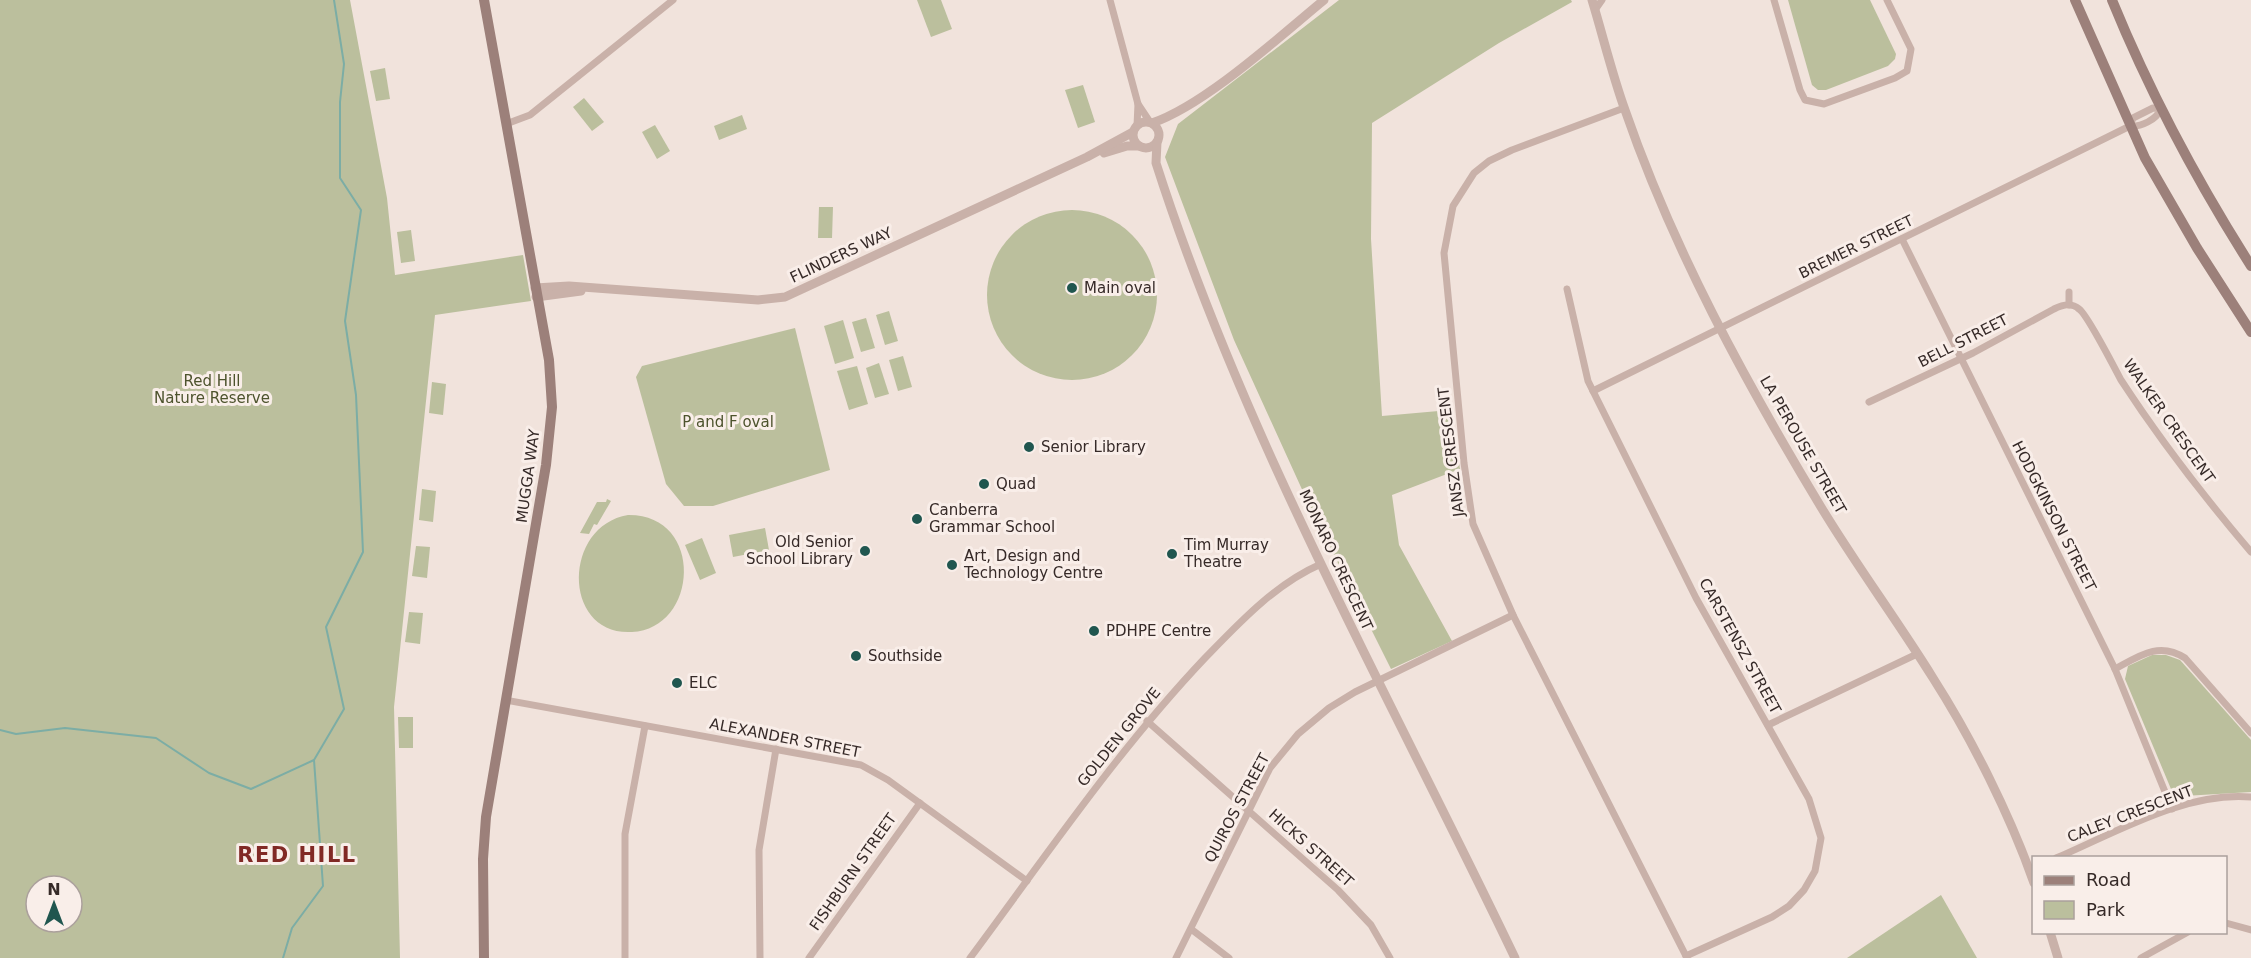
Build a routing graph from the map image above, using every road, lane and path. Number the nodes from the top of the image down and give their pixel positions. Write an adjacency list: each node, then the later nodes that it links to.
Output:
1 (484, 0): 16 (main road, MUGGA WAY)
2 (673, 0): 16 (street)
3 (1110, 0): 11 (street)
4 (1323, 0): 14 (street)
5 (1602, 0): 10 (street)
6 (1774, 0): 7 (street)
7 (1887, 0)
8 (2076, 0): 17 (main road)
9 (2112, 0): 13 (main road)
10 (1593, 5): 12 (street, LA PEROUSE STREET)
11 (1138, 104): 15 (street); 18 (street)
12 (1624, 108): 29 (street, LA PEROUSE STREET); 36 (street, JANSZ CRESCENT)
13 (2161, 109): 17 (street, BREMER STREET); 24 (main road)
14 (1172, 116): 15 (street); 19 (street)
15 (1151, 123): 18 (street); 19 (street)
16 (506, 124): 26 (main road, MUGGA WAY)
17 (2130, 126): 23 (street, BREMER STREET); 30 (main road)
18 (1135, 129): 20 (street); 21 (street, FLINDERS WAY)
19 (1158, 137): 20 (street); 22 (street, MONARO CRESCENT)
20 (1141, 146): 21 (street, FLINDERS WAY); 22 (street, MONARO CRESCENT)
21 (1087, 157): 26 (street, FLINDERS WAY)
22 (1155, 164): 35 (street, MONARO CRESCENT)
23 (1902, 239): 29 (street, BREMER STREET); 31 (street, HODGKINSON STREET)
24 (2251, 266)
25 (1567, 289): 32 (street, CARSTENSZ STREET)
26 (535, 292): 40 (main road, MUGGA WAY)
27 (2069, 292): 28 (street)
28 (2069, 305): 31 (street, BELL STREET); 34 (street, WALKER CRESCENT)
29 (1720, 330): 32 (street, BREMER STREET); 37 (street, LA PEROUSE STREET)
30 (2251, 332)
31 (1961, 359): 33 (street, BELL STREET); 38 (street, HODGKINSON STREET)
32 (1593, 391): 42 (street, CARSTENSZ STREET)
33 (1869, 402)
34 (2251, 552)
35 (1321, 564): 39 (street, MONARO CRESCENT); 41 (street, GOLDEN GROVE)
36 (1513, 615): 39 (street, QUIROS STREET); 58 (street, JANSZ CRESCENT)
37 (1917, 654): 42 (street); 51 (street, LA PEROUSE STREET)
38 (2115, 669): 44 (street); 48 (street, HODGKINSON STREET)
39 (1378, 682): 49 (street, QUIROS STREET); 67 (street, MONARO CRESCENT)
40 (505, 700): 43 (street, ALEXANDER STREET); 59 (main road, MUGGA WAY)
41 (1148, 721): 49 (street, HICKS STREET); 52 (street, GOLDEN GROVE)
42 (1768, 725): 58 (street, CARSTENSZ STREET)
43 (645, 726): 45 (street, ALEXANDER STREET); 60 (street)
44 (2251, 733)
45 (776, 749): 47 (street, ALEXANDER STREET); 61 (street)
46 (2251, 797): 48 (street, CALEY CRESCENT)
47 (920, 803): 52 (street, ALEXANDER STREET); 62 (street, FISHBURN STREET)
48 (2172, 809): 50 (street, CALEY CRESCENT)
49 (1248, 811): 54 (street, QUIROS STREET); 66 (street, HICKS STREET)
50 (2061, 856)
51 (2031, 868)
52 (1027, 881): 63 (street, GOLDEN GROVE)
53 (2227, 923): 55 (street)
54 (1191, 929): 64 (street, QUIROS STREET); 65 (street)
55 (2251, 930)
56 (2050, 934): 68 (street)
57 (2186, 934): 69 (street)
58 (1686, 957)
59 (484, 958)
60 (625, 958)
61 (760, 958)
62 (809, 958)
63 (970, 958)
64 (1176, 958)
65 (1228, 958)
66 (1390, 958)
67 (1515, 958)
68 (2058, 958)
69 (2141, 958)

